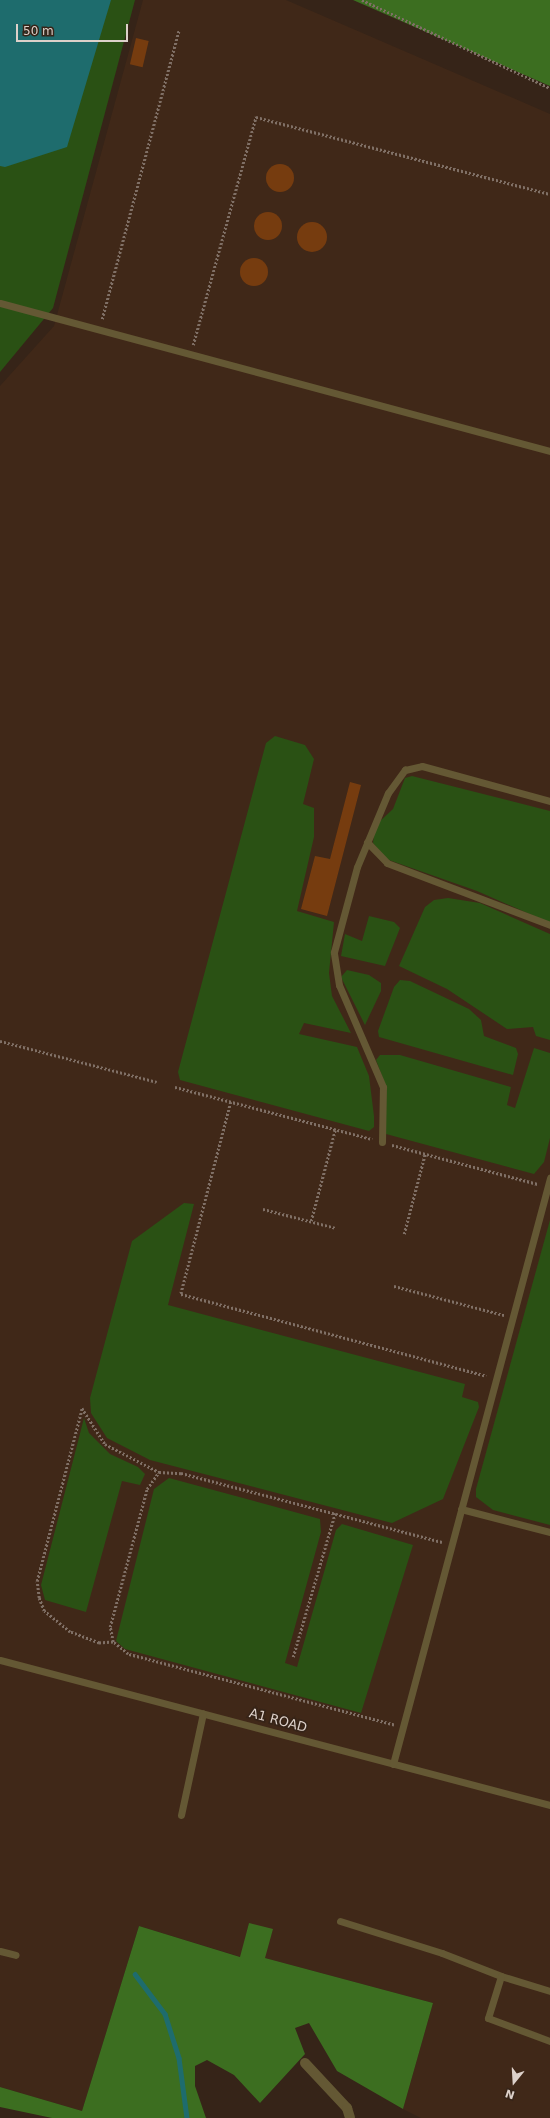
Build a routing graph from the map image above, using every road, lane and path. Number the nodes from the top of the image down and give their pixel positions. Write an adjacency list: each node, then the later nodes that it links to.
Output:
1 (362, 0): 3 (path)
2 (179, 30): 6 (path)
3 (550, 88)
4 (550, 194): 7 (path)
5 (0, 303): 6 (lane)
6 (99, 329): 7 (lane)
7 (191, 354): 8 (lane)
8 (550, 451)
9 (550, 801): 10 (lane)
10 (367, 842): 11 (lane); 17 (lane)
11 (550, 925)
12 (0, 1041): 13 (path)
13 (156, 1082)
14 (175, 1086): 15 (path)
15 (231, 1102): 16 (path); 27 (path)
16 (335, 1130): 17 (path); 22 (path)
17 (382, 1142): 18 (path)
18 (426, 1154): 20 (path); 24 (path)
19 (550, 1178): 20 (lane)
20 (548, 1186): 26 (lane)
21 (263, 1209): 22 (path)
22 (312, 1221): 23 (path)
23 (336, 1228)
24 (404, 1234)
25 (394, 1286): 26 (path)
26 (513, 1317): 27 (lane)
27 (496, 1379): 29 (lane)
28 (159, 1472): 30 (path); 33 (path); 33 (path)
29 (461, 1509): 31 (lane); 32 (lane)
30 (335, 1513): 32 (path); 34 (path)
31 (550, 1532)
32 (452, 1544): 37 (lane)
33 (112, 1642): 37 (path)
34 (293, 1657)
35 (0, 1660): 36 (lane, A1 ROAD)
36 (203, 1713): 38 (lane, A1 ROAD); 40 (lane)
37 (403, 1727): 38 (lane)
38 (393, 1764): 39 (lane, A1 ROAD)
39 (550, 1805)
40 (181, 1815)
41 (340, 1921): 44 (lane)
42 (0, 1951): 43 (lane)
43 (16, 1955)
44 (501, 1976): 45 (lane); 46 (lane)
45 (550, 1991)
46 (550, 2041)
47 (305, 2064): 48 (street)
48 (350, 2118)

